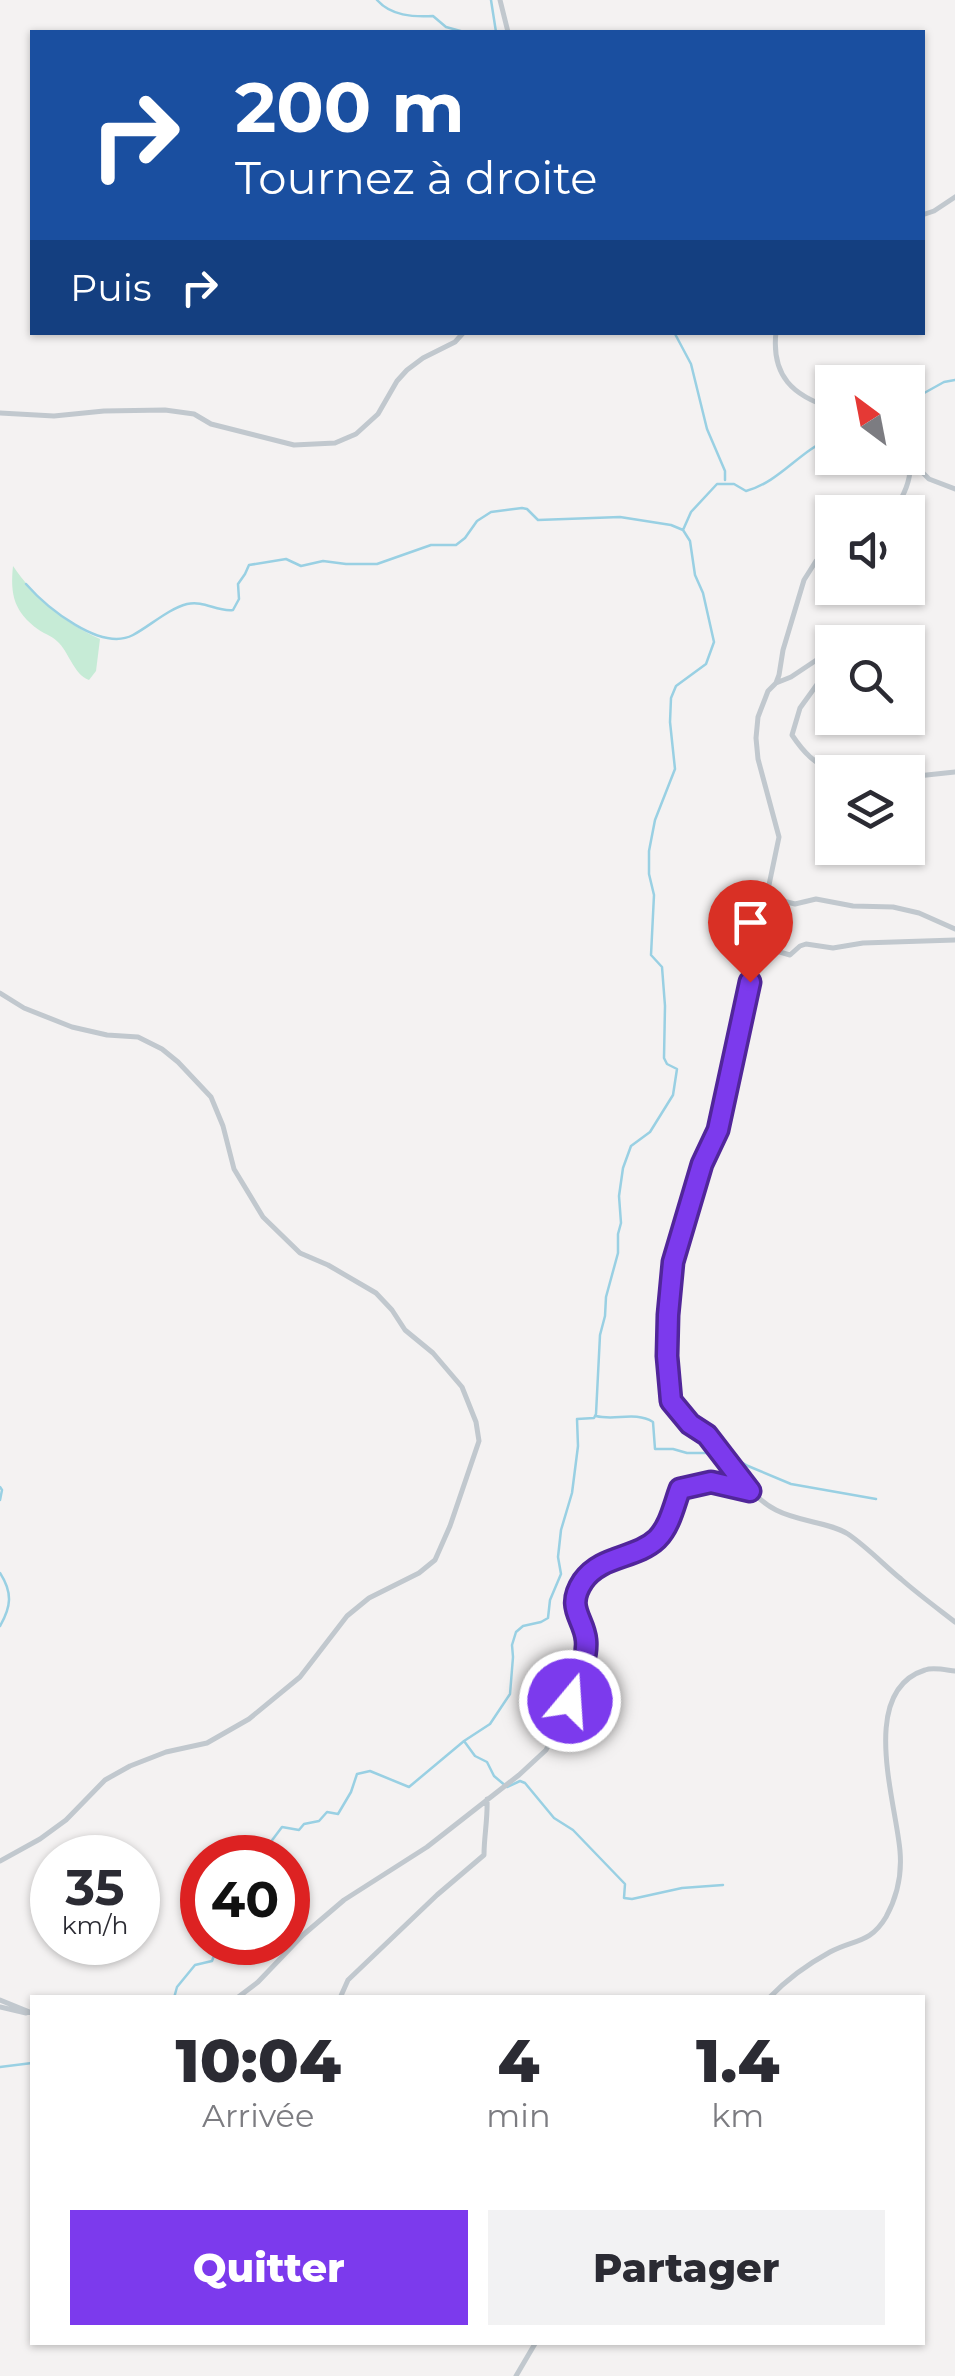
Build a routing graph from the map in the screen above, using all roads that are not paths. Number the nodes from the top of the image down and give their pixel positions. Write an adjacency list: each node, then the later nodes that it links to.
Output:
1 (500, 0): 2 (street)
2 (508, 30)
3 (955, 197): 4 (street)
4 (925, 214)
5 (461, 335): 8 (street)
6 (776, 335): 7 (street)
7 (815, 401)
8 (0, 414)
9 (925, 474): 10 (street)
10 (955, 490)
11 (815, 565): 12 (street)
12 (776, 683): 13 (street); 16 (street)
13 (815, 764)
14 (955, 772): 15 (street)
15 (925, 775)
16 (767, 896): 17 (street); 19 (street)
17 (955, 929)
18 (955, 940): 19 (street)
19 (758, 946): 21 (street)
20 (0, 993): 25 (street)
21 (750, 1491): 22 (street); 24 (street)
22 (955, 1622)
23 (955, 1670): 28 (street)
24 (487, 1799): 26 (street); 27 (street)
25 (0, 1861)
26 (241, 1995)
27 (341, 1995)
28 (772, 1995)
29 (0, 2004): 30 (street)
30 (30, 2013)
31 (534, 2345): 32 (street)
32 (516, 2376)

